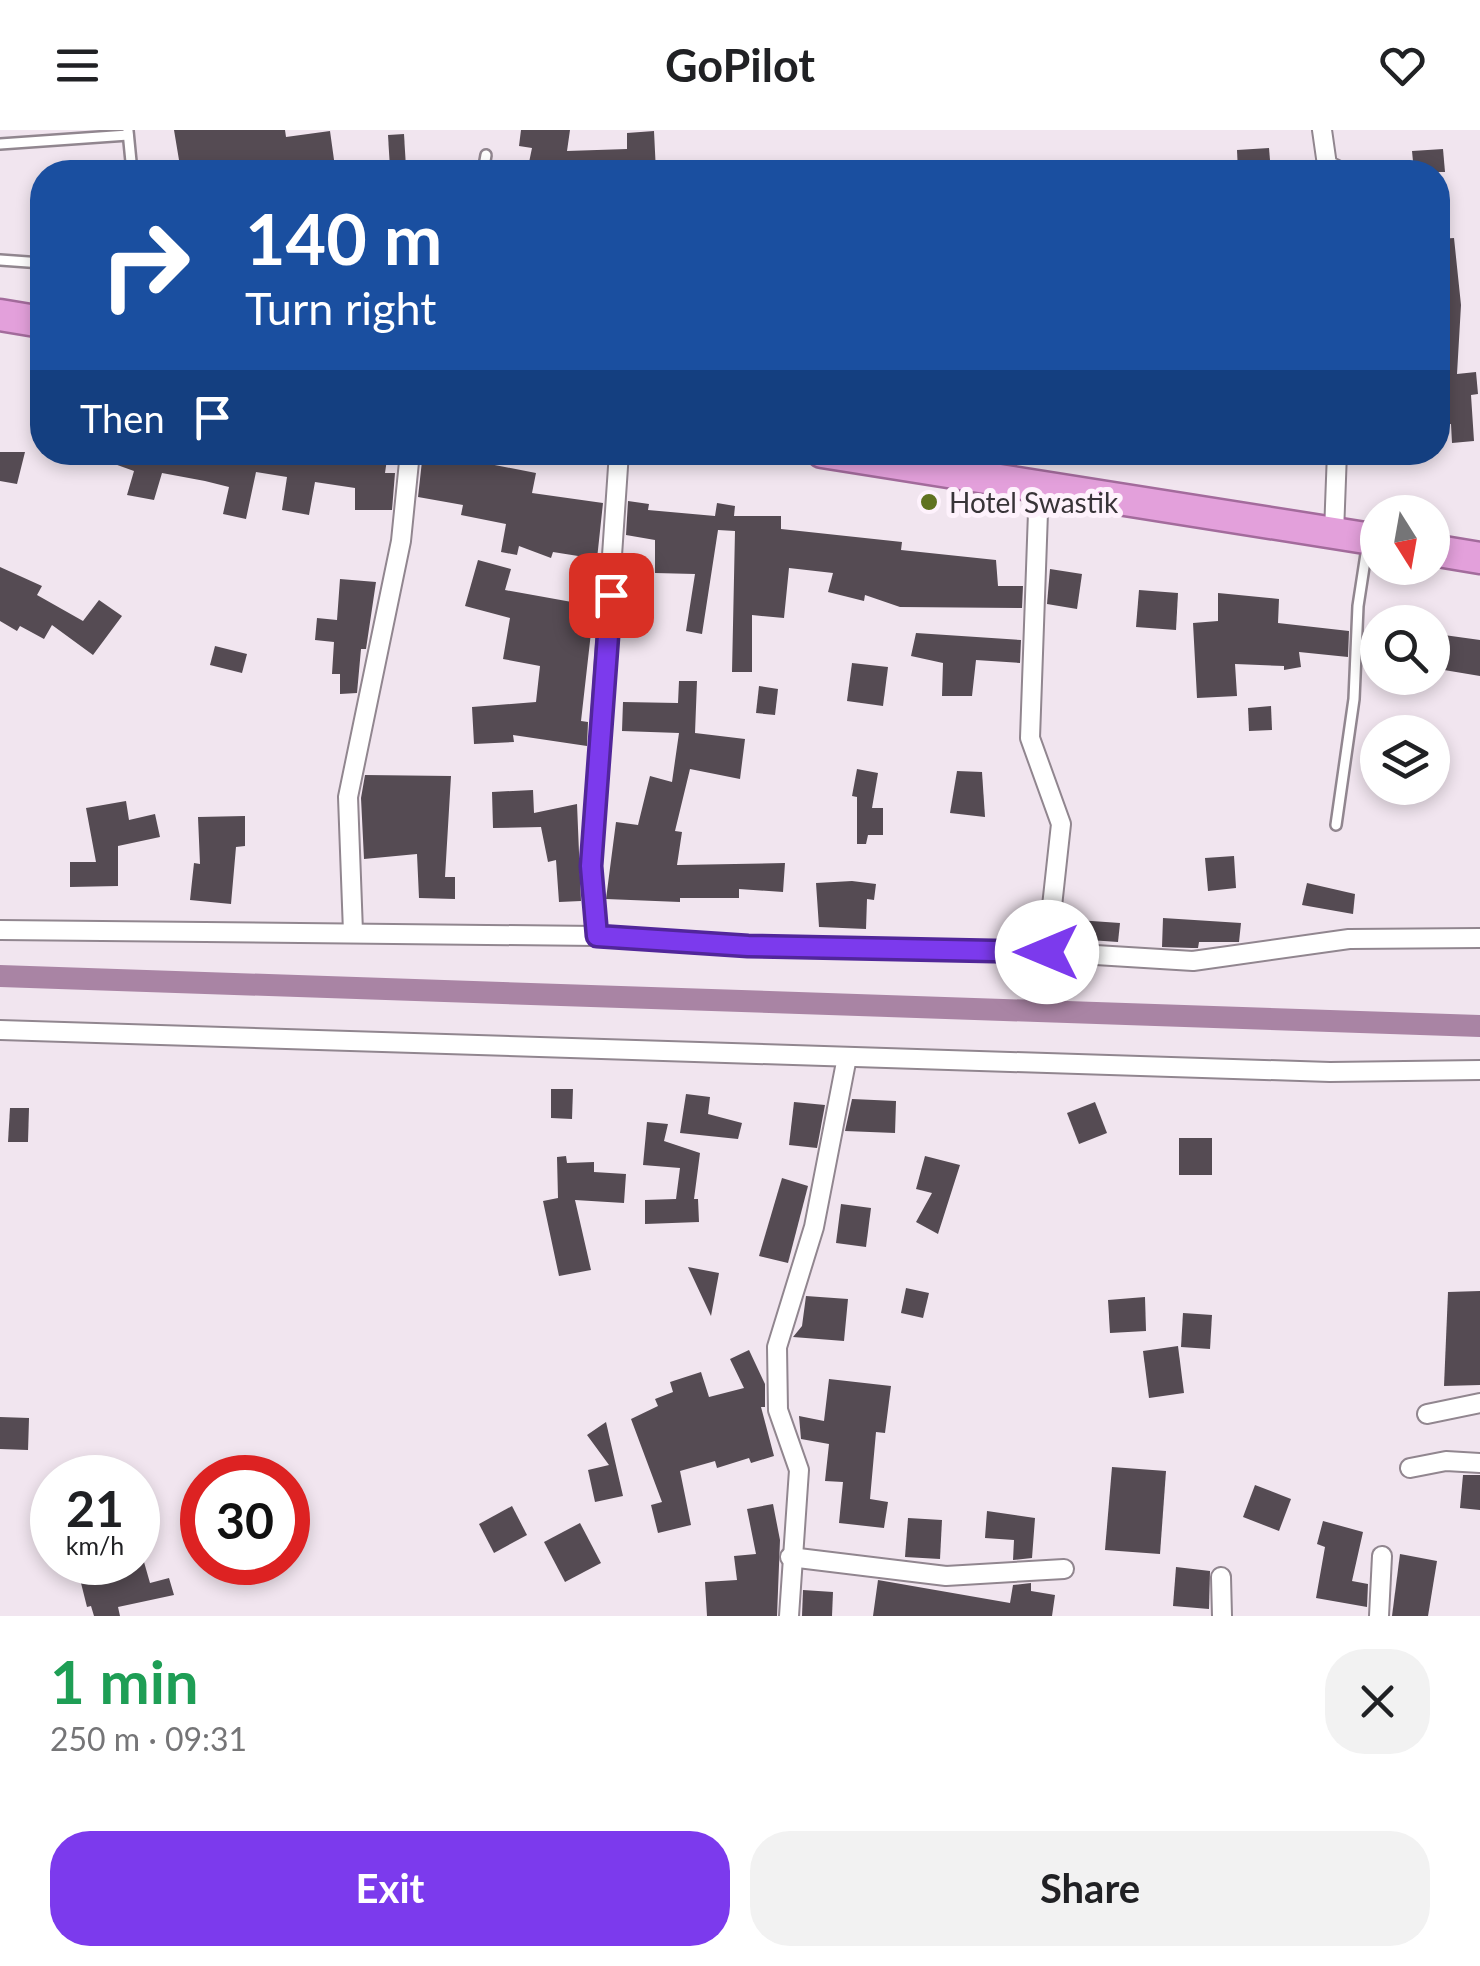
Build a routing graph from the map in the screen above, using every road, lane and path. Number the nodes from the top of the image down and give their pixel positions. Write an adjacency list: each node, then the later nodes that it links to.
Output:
1 (1322, 130): 7 (street)
2 (128, 133): 3 (lane); 5 (lane)
3 (0, 144)
4 (486, 154): 6 (lane)
5 (131, 160)
6 (485, 160)
7 (1326, 160)
8 (0, 260): 9 (lane)
9 (30, 262)
10 (0, 315): 11 (highway)
11 (30, 320)
12 (409, 465): 24 (street)
13 (618, 465): 25 (street)
14 (932, 465): 16 (highway)
15 (1337, 465): 17 (street)
16 (1039, 484): 17 (highway); 27 (street)
17 (1334, 533): 18 (highway)
18 (1360, 537)
19 (1450, 553): 20 (highway)
20 (1480, 558)
21 (1363, 585): 22 (lane)
22 (1336, 825)
23 (0, 930): 24 (street)
24 (353, 932): 25 (street)
25 (597, 936): 27 (street)
26 (1480, 938): 27 (street)
27 (1043, 959)
28 (0, 1030): 29 (street)
29 (847, 1057): 30 (street); 36 (street)
30 (1480, 1070)
31 (1480, 1403): 32 (street)
32 (1427, 1414)
33 (1480, 1464): 34 (street)
34 (1410, 1468)
35 (1382, 1556): 41 (street)
36 (790, 1557): 37 (street); 39 (street)
37 (1064, 1569)
38 (1221, 1576): 40 (street)
39 (789, 1616)
40 (1222, 1616)
41 (1379, 1616)

